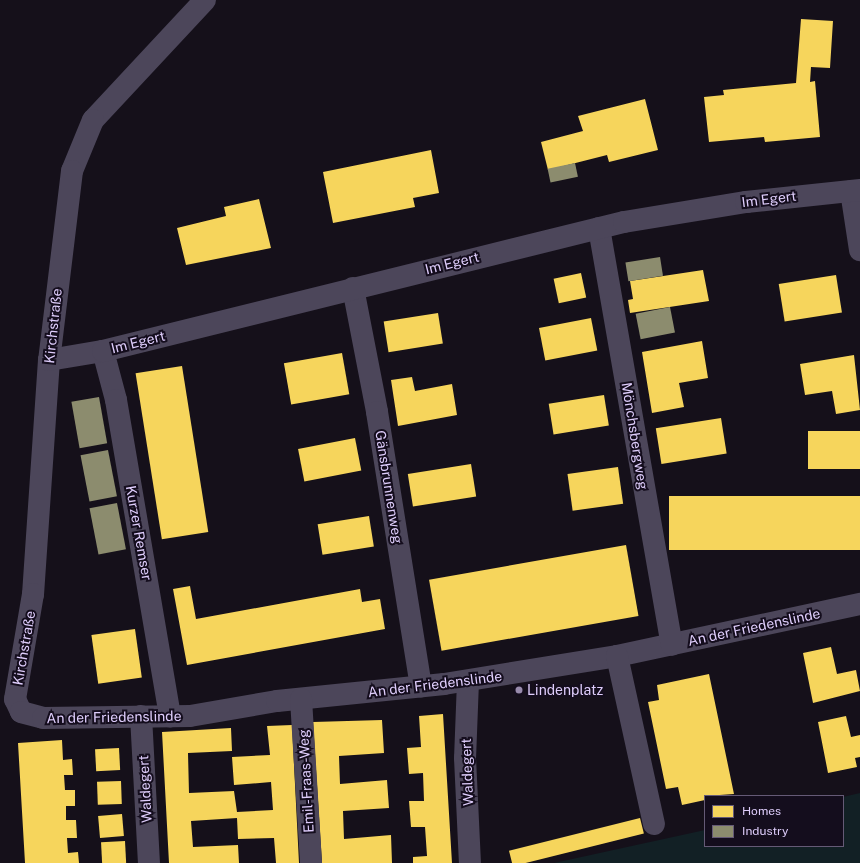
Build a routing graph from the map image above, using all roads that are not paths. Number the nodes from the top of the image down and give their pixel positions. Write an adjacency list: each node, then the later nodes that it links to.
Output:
1 (205, 0): 7 (street, Kirchstraße)
2 (855, 191): 3 (street, Im Egert); 4 (street)
3 (599, 228): 5 (street, Im Egert); 9 (street, Mönchsbergweg)
4 (860, 250)
5 (353, 288): 6 (street, Im Egert); 12 (street, Gänsbrunnenweg)
6 (103, 351): 7 (street, Im Egert); 16 (street, Kurzer Remser)
7 (49, 360): 13 (street, Kirchstraße)
8 (860, 604): 9 (street, An der Friedenslinde)
9 (672, 645): 10 (street, An der Friedenslinde)
10 (617, 656): 11 (street, An der Friedenslinde); 17 (street)
11 (468, 681): 12 (street, An der Friedenslinde); 20 (street, Waldegert)
12 (421, 687): 14 (street, An der Friedenslinde)
13 (16, 699): 15 (street, An der Friedenslinde)
14 (301, 699): 16 (street, An der Friedenslinde); 19 (street, Emil-Fraas-Weg)
15 (141, 716): 16 (street, An der Friedenslinde); 18 (street, Waldegert)
16 (170, 716)
17 (654, 824)
18 (149, 863)
19 (311, 863)
20 (470, 863)

